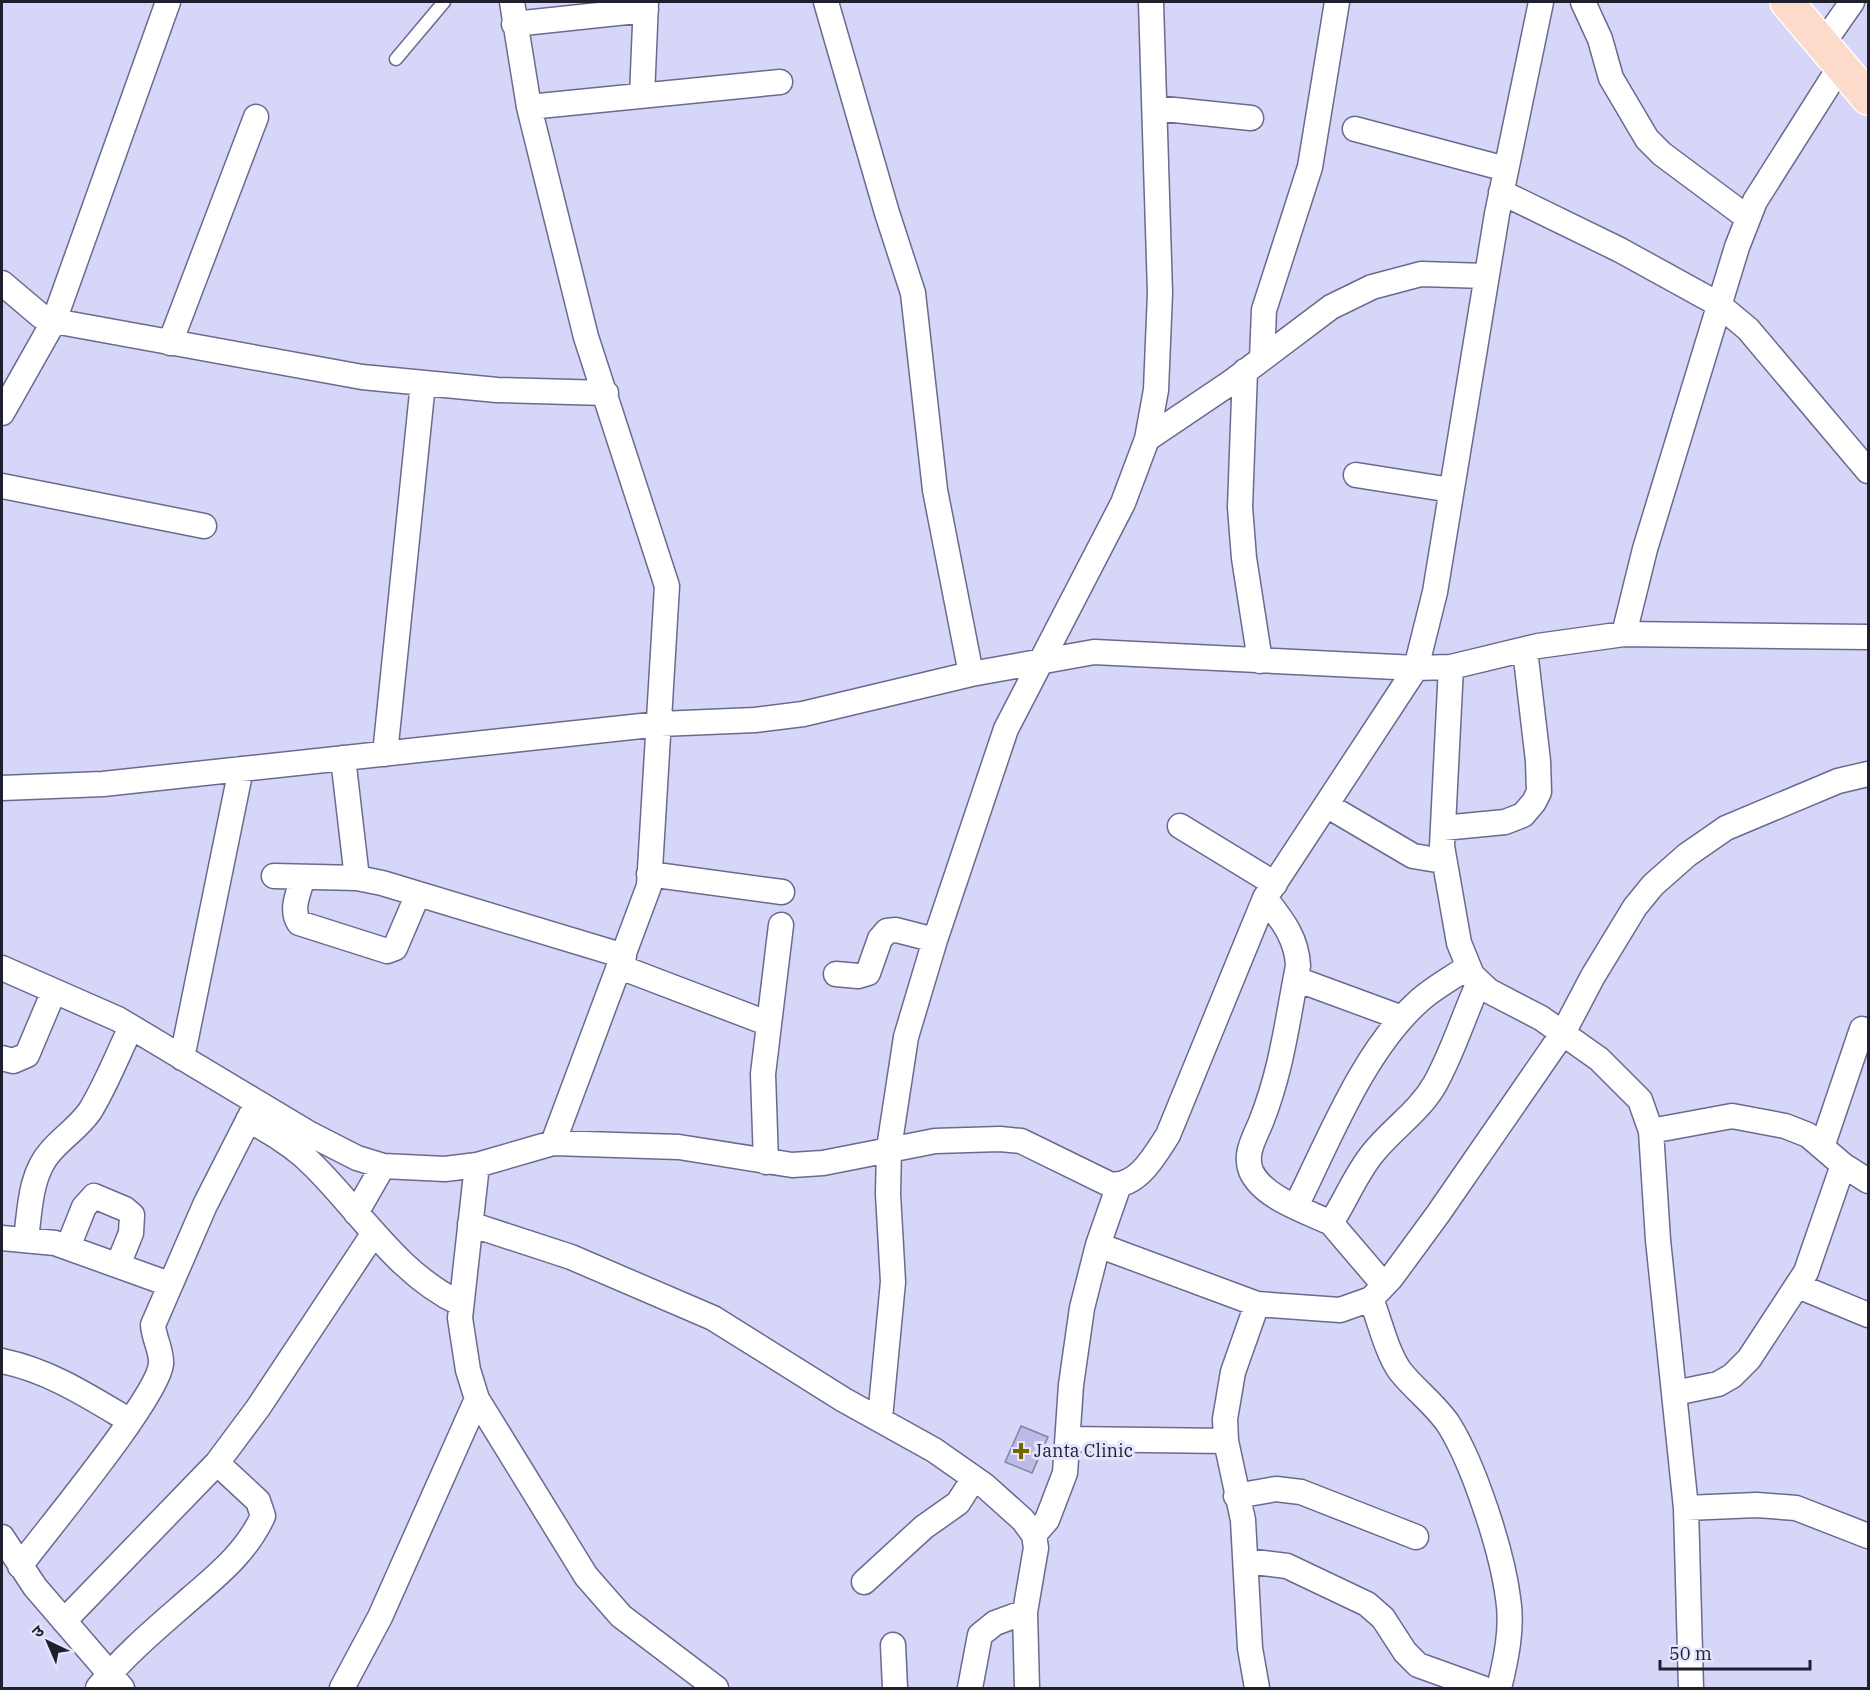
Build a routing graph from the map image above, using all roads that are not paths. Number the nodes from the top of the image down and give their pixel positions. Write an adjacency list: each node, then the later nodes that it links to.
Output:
1 (168, 2): 27 (street)
2 (444, 2): 13 (lane)
3 (826, 2): 46 (street)
4 (1151, 2): 18 (street)
5 (1337, 2): 29 (street)
6 (1541, 2): 22 (street)
7 (1583, 2): 23 (street)
8 (1787, 2): 12 (main road)
9 (1852, 2): 12 (street)
10 (646, 6): 11 (street); 15 (street)
11 (513, 13): 17 (street)
12 (1832, 55): 16 (main road); 23 (street)
13 (396, 59)
14 (780, 82): 15 (street)
15 (642, 96): 17 (street)
16 (1869, 98)
17 (529, 107): 31 (street)
18 (1155, 108): 20 (street); 33 (street)
19 (256, 117): 28 (street)
20 (1251, 118)
21 (1355, 129): 22 (street)
22 (1504, 181): 24 (street); 26 (street)
23 (1748, 218): 26 (street)
24 (1486, 276): 29 (street); 37 (street)
25 (2, 284): 27 (street)
26 (1718, 304): 34 (street); 39 (street)
27 (54, 321): 28 (street); 32 (street)
28 (170, 342): 30 (street)
29 (1254, 365): 33 (street); 43 (street)
30 (423, 383): 31 (street); 48 (street)
31 (606, 393): 47 (street)
32 (3, 405)
33 (1147, 439): 42 (street)
34 (1869, 471)
35 (1356, 474): 37 (street)
36 (2, 486): 38 (street)
37 (1451, 490): 44 (street)
38 (204, 526)
39 (1624, 634): 40 (street); 41 (street)
40 (1869, 637)
41 (1526, 650): 45 (street); 55 (street)
42 (1045, 659): 43 (street); 46 (street); 65 (street)
43 (1260, 661): 44 (street)
44 (1416, 668): 45 (street); 53 (street)
45 (1451, 668): 55 (street)
46 (971, 674): 47 (street)
47 (660, 724): 48 (street); 57 (street)
48 (385, 754): 49 (street)
49 (343, 758): 50 (street); 60 (street)
50 (241, 769): 52 (street); 78 (street)
51 (1869, 774): 76 (street)
52 (2, 788)
53 (1328, 806): 56 (street); 61 (street)
54 (1180, 826): 61 (street)
55 (1443, 828): 56 (street)
56 (1443, 861): 69 (street)
57 (649, 874): 62 (street); 66 (street)
58 (274, 876): 59 (street)
59 (303, 877): 60 (street); 63 (street)
60 (357, 878): 63 (street)
61 (1270, 891): 70 (street); 89 (street)
62 (782, 892)
63 (418, 894): 66 (street)
64 (781, 925): 73 (street)
65 (935, 940): 68 (street); 82 (street)
66 (622, 962): 73 (street); 81 (street)
67 (2, 968): 71 (street)
68 (836, 974)
69 (1474, 975): 72 (street); 76 (street); 92 (street)
70 (1296, 979): 72 (street); 90 (street)
71 (54, 991): 74 (street); 77 (street)
72 (1402, 1018): 90 (street)
73 (767, 1023): 84 (street)
74 (131, 1027): 78 (street); 96 (street)
75 (1862, 1029): 83 (street)
76 (1563, 1033): 80 (street); 102 (street)
77 (2, 1058)
78 (182, 1058): 79 (street)
79 (253, 1111): 87 (street); 91 (street); 100 (street)
80 (1651, 1131): 83 (street); 107 (street)
81 (553, 1143): 84 (street); 85 (street)
82 (889, 1148): 84 (street); 89 (street); 109 (street)
83 (1822, 1148): 86 (street)
84 (766, 1162)
85 (477, 1165): 87 (street); 93 (street)
86 (1843, 1165): 88 (street); 101 (street)
87 (383, 1166): 91 (street)
88 (1869, 1181)
89 (1119, 1185): 97 (street)
90 (1296, 1206): 92 (street)
91 (356, 1213): 94 (street)
92 (1331, 1223): 102 (street)
93 (470, 1224): 103 (street); 109 (street)
94 (374, 1233): 103 (street); 113 (street)
95 (2, 1238): 96 (street)
96 (26, 1239): 98 (street)
97 (1098, 1245): 104 (street); 111 (street)
98 (68, 1247): 99 (street); 99 (street)
99 (118, 1264): 100 (street)
100 (169, 1284): 110 (street)
101 (1798, 1286): 105 (street); 107 (street)
102 (1378, 1292): 104 (street); 135 (street)
103 (461, 1304): 108 (street)
104 (1257, 1304): 112 (street)
105 (1869, 1316)
106 (2, 1361): 110 (street)
107 (1675, 1392): 116 (street)
108 (477, 1400): 128 (street); 129 (street)
109 (880, 1418): 114 (street)
110 (130, 1421): 122 (street)
111 (1068, 1439): 112 (street); 117 (street)
112 (1226, 1441): 115 (street)
113 (217, 1463): 125 (street); 127 (street)
114 (975, 1478): 117 (street); 123 (street)
115 (1236, 1496): 120 (street); 121 (street)
116 (1686, 1508): 118 (street); 136 (street)
117 (1034, 1535): 124 (street)
118 (1869, 1536)
119 (2, 1537): 122 (street)
120 (1416, 1537)
121 (1247, 1561): 133 (street); 134 (street)
122 (20, 1566): 125 (street)
123 (864, 1582)
124 (1025, 1612): 131 (street); 132 (street)
125 (64, 1621): 127 (street)
126 (893, 1645): 130 (street)
127 (110, 1684)
128 (342, 1689)
129 (716, 1689)
130 (895, 1689)
131 (970, 1689)
132 (1027, 1689)
133 (1257, 1689)
134 (1482, 1689)
135 (1499, 1689)
136 (1691, 1689)

